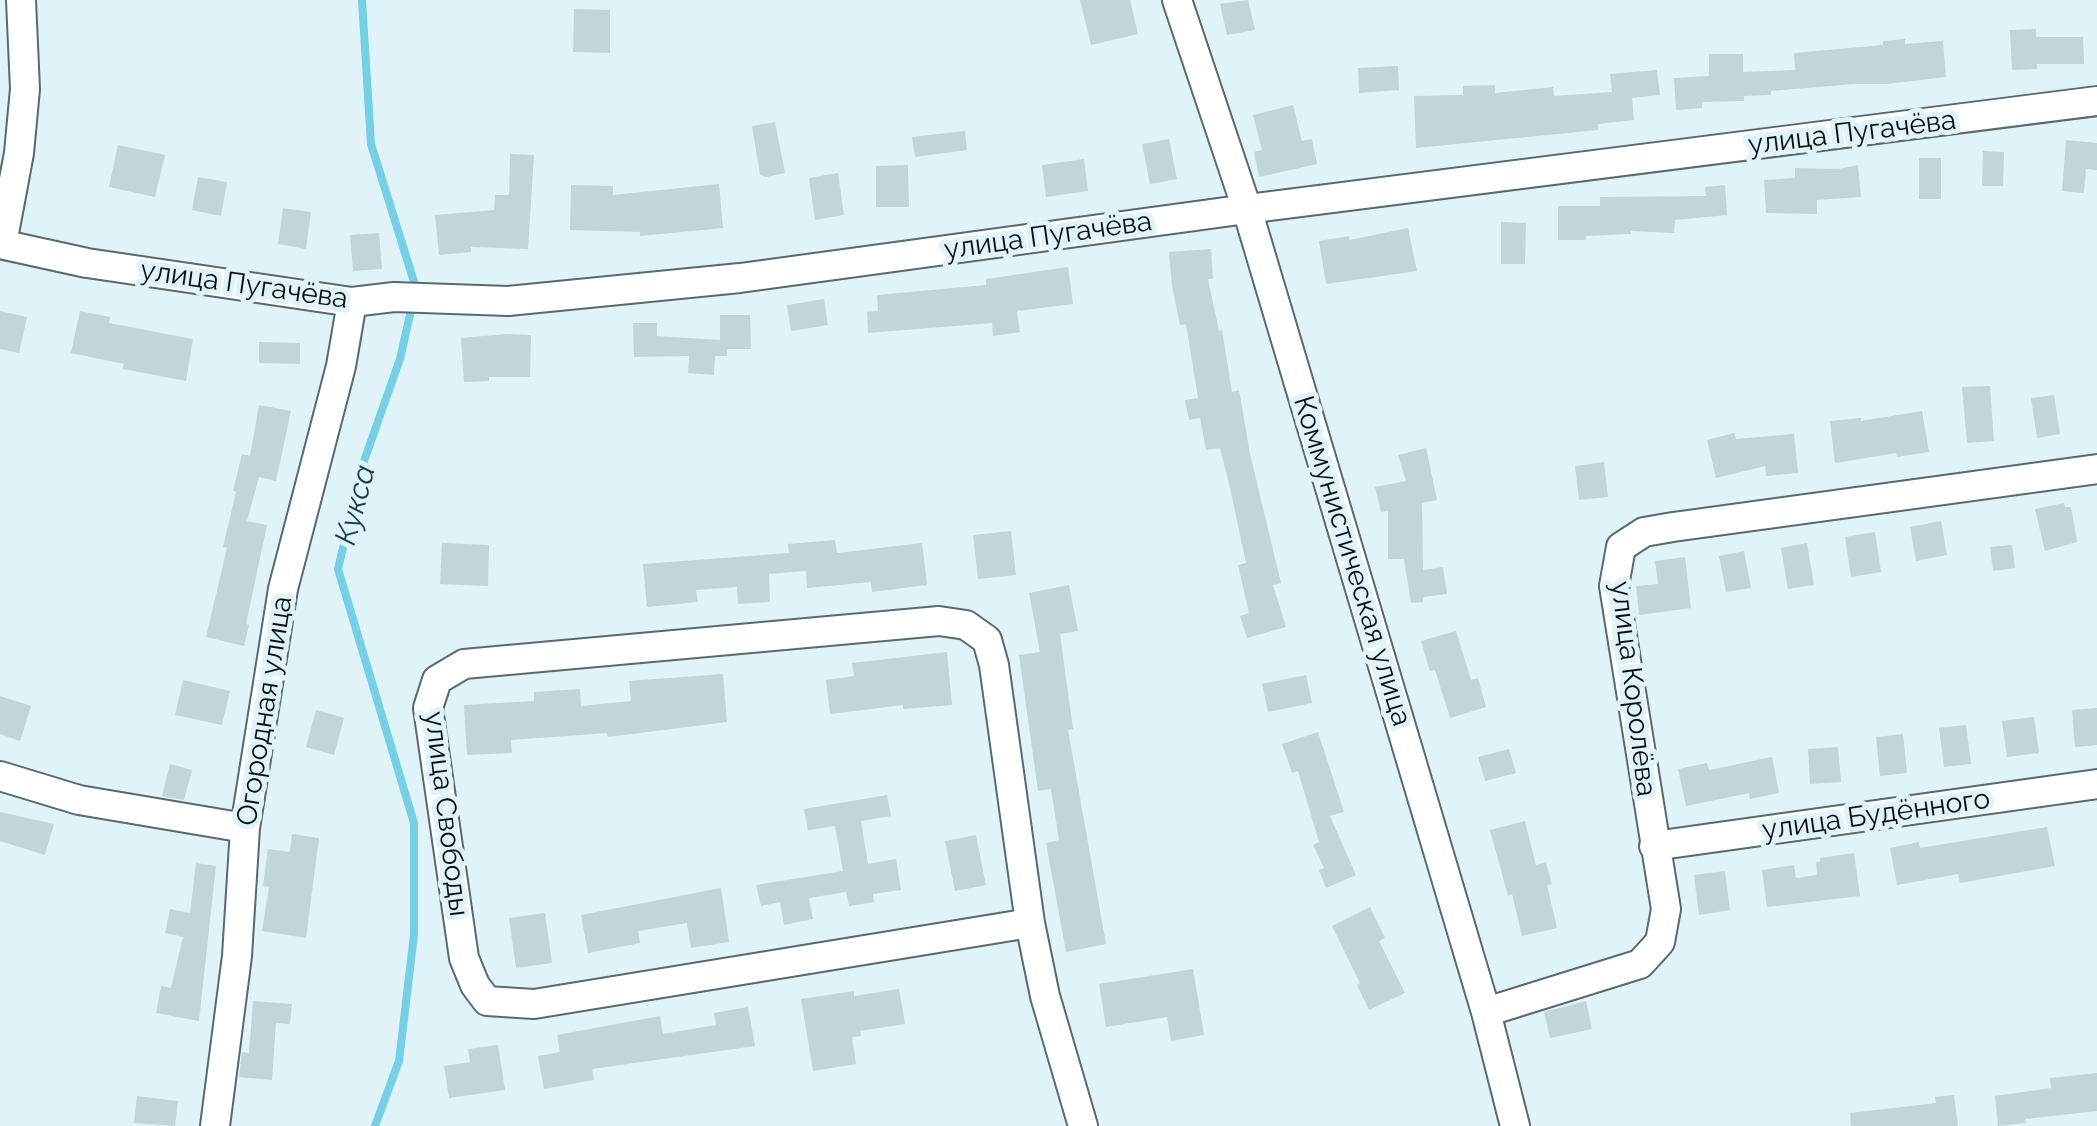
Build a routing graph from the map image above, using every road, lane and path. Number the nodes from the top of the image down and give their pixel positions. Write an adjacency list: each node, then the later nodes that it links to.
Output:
1 (20, 0): 5 (street)
2 (1177, 0): 4 (street, Коммунистическая улица)
3 (2097, 102): 4 (street, улица Пугачёва)
4 (1247, 209): 6 (street, улица Пугачёва); 13 (street, Коммунистическая улица)
5 (1, 244): 6 (street, улица Пугачёва)
6 (352, 302): 10 (street, Огородная улица)
7 (2097, 469): 11 (street, улица Королёва)
8 (0, 776): 10 (street)
9 (2097, 784): 11 (street, улица Будённого)
10 (246, 828): 14 (street, Огородная улица)
11 (1654, 846): 13 (street, улица Королёва)
12 (1030, 923): 12 (street, улица Свободы); 15 (street, улица Свободы)
13 (1486, 1012): 16 (street, Коммунистическая улица)
14 (215, 1126)
15 (1084, 1126)
16 (1515, 1126)

